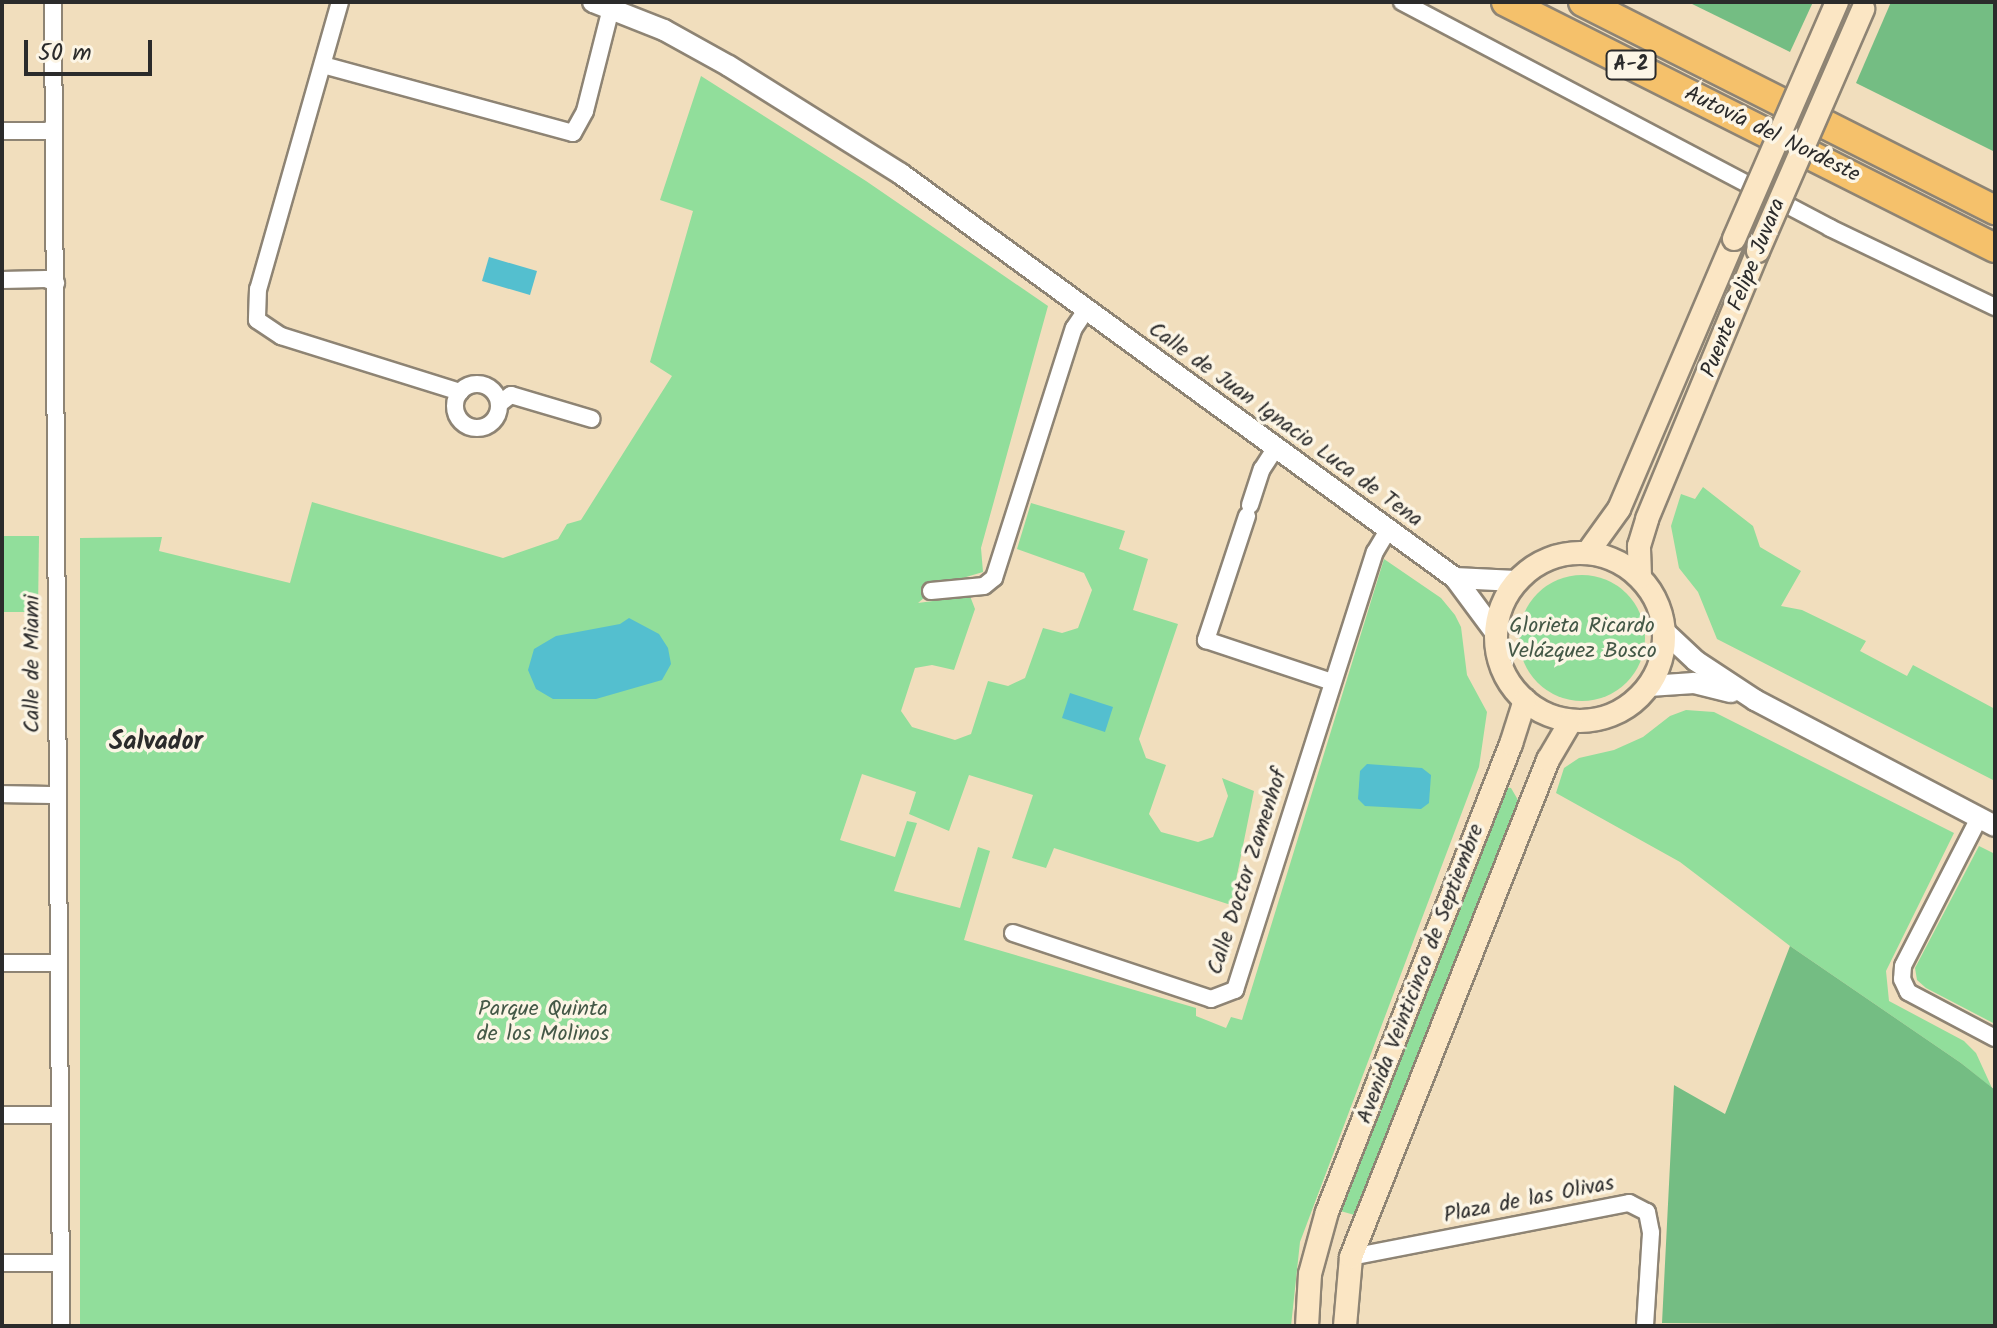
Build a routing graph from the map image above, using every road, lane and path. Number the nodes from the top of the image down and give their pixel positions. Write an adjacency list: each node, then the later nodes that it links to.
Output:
1 (53, 2): 10 (street, Calle de Miami)
2 (340, 2): 9 (street)
3 (1402, 2): 16 (street)
4 (1506, 2): 13 (highway, Autovía del Nordeste / A-2)
5 (1583, 2): 12 (highway, Autovía del Nordeste / A-2)
6 (1837, 2): 23 (main road, Puente Felipe Juvara, bridge)
7 (602, 5): 9 (street); 17 (street, Calle de Juan Ignacio Luca de Tena)
8 (1865, 5): 24 (main road, Puente Felipe Juvara, bridge)
9 (323, 65): 18 (street)
10 (53, 128): 11 (street); 15 (street, Calle de Miami)
11 (2, 131)
12 (1995, 210)
13 (1995, 248)
14 (2, 280): 15 (street)
15 (56, 283): 36 (street, Calle de Miami)
16 (1995, 307)
17 (1087, 309): 21 (street, Calle de Juan Ignacio Luca de Tena); 27 (street)
18 (460, 392): 19 (street); 19 (street)
19 (499, 404): 20 (street)
20 (592, 419)
21 (1275, 449): 22 (street, Calle de Juan Ignacio Luca de Tena); 30 (street)
22 (1388, 530): 25 (street, Calle de Juan Ignacio Luca de Tena); 30 (street, Calle Doctor Zamenhof)
23 (1588, 552): 24 (main road); 26 (main road)
24 (1640, 577): 29 (main road)
25 (1455, 578): 26 (street); 28 (street, Calle de Juan Ignacio Luca de Tena)
26 (1516, 581): 28 (main road)
27 (931, 591)
28 (1495, 632): 32 (main road)
29 (1665, 632): 31 (main road); 33 (street)
30 (1332, 682): 38 (street, Calle Doctor Zamenhof)
31 (1649, 686): 33 (street); 34 (main road)
32 (1525, 700): 34 (main road); 44 (main road, Avenida Veinticinco de Septiembre)
33 (1755, 700): 37 (street)
34 (1571, 721): 45 (main road, Avenida Veinticinco de Septiembre)
35 (2, 794): 36 (street)
36 (56, 795): 40 (street, Calle de Miami)
37 (1987, 822): 41 (street)
38 (1013, 933)
39 (2, 963): 40 (street)
40 (58, 963): 43 (street, Calle de Miami)
41 (1995, 1038)
42 (2, 1115): 43 (street)
43 (58, 1115): 47 (street, Calle de Miami)
44 (1315, 1248): 45 (main road); 48 (main road, Avenida Veinticinco de Septiembre)
45 (1351, 1257): 49 (main road, Avenida Veinticinco de Septiembre); 53 (street, Plaza de las Olivas)
46 (2, 1263): 47 (street)
47 (61, 1263): 50 (street, Calle de Miami)
48 (1310, 1274): 49 (main road); 51 (main road, Avenida Veinticinco de Septiembre)
49 (1347, 1279): 52 (main road, Avenida Veinticinco de Septiembre)
50 (61, 1326)
51 (1307, 1326)
52 (1345, 1326)
53 (1645, 1326)

